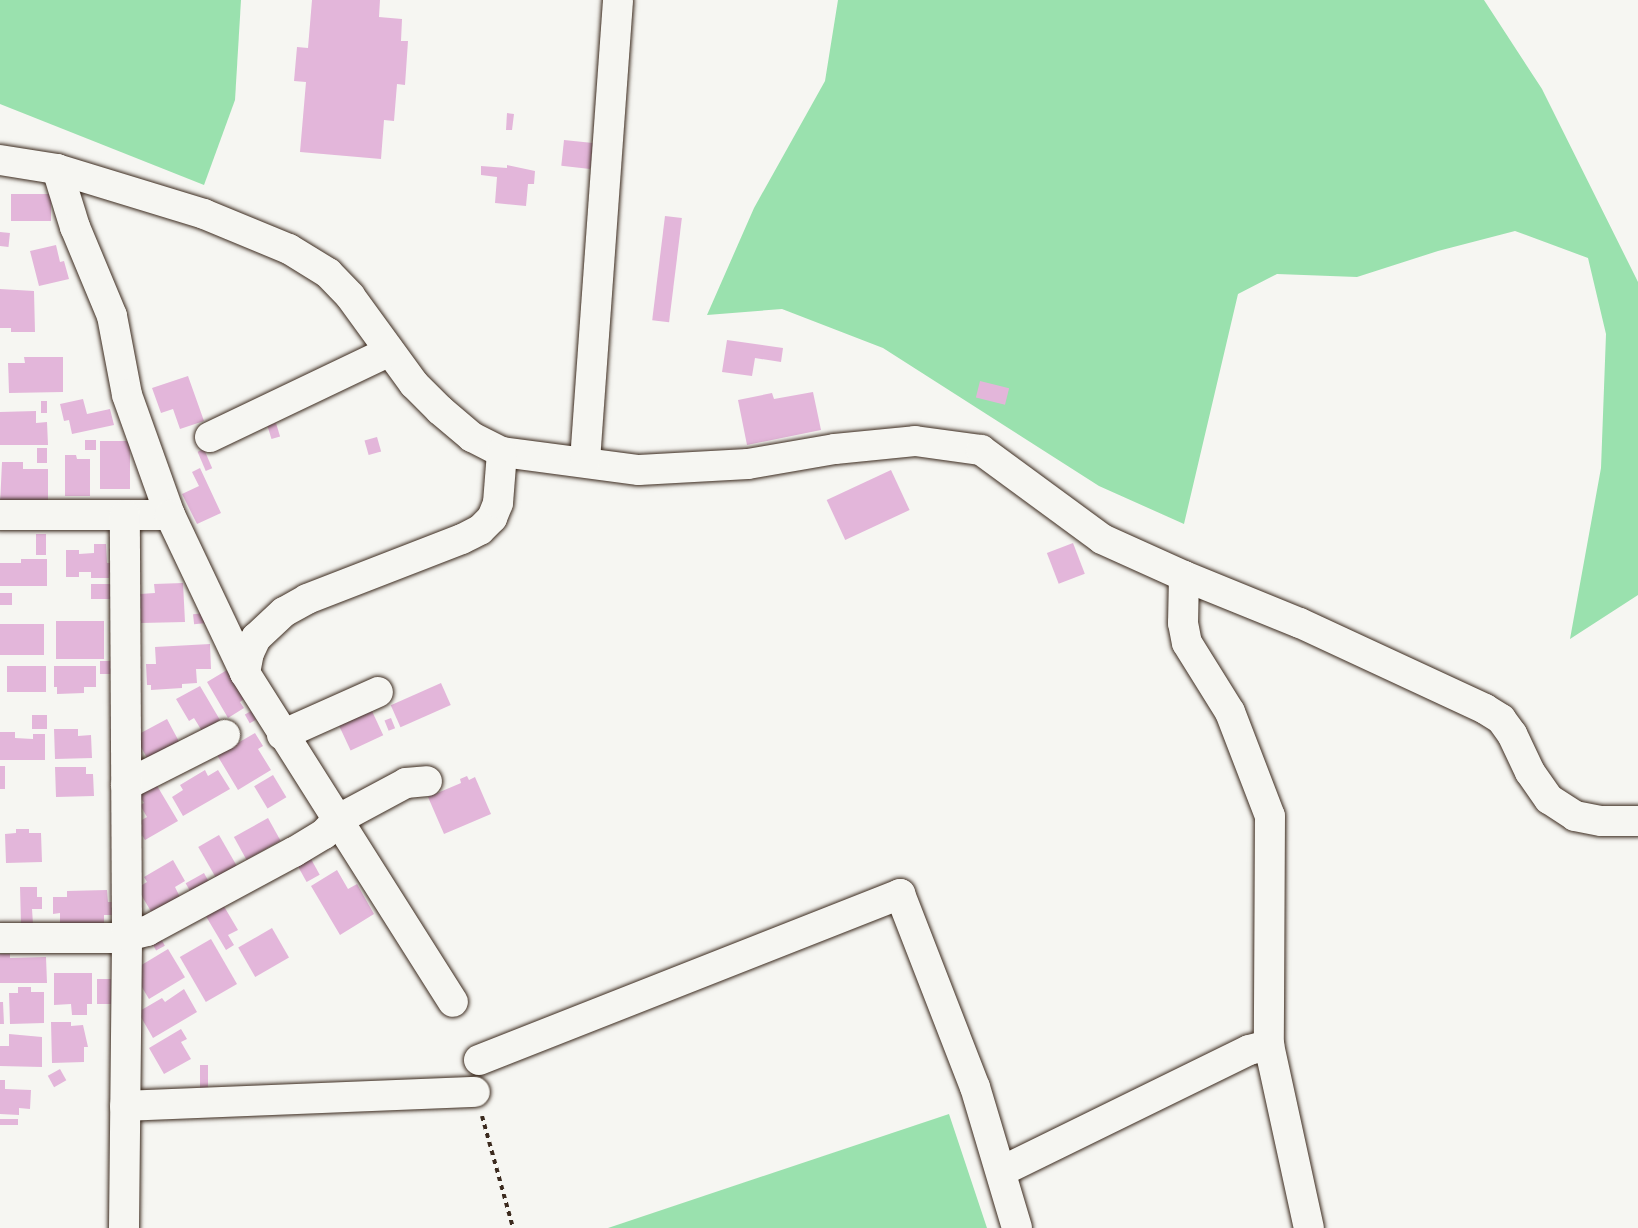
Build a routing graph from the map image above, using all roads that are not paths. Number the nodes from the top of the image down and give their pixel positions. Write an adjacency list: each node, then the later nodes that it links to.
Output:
1 (618, 0): 7 (street)
2 (0, 160): 3 (street)
3 (57, 169): 4 (street); 8 (street)
4 (390, 351): 5 (street); 6 (street)
5 (210, 437)
6 (502, 452): 7 (street); 12 (street)
7 (585, 461): 11 (street)
8 (170, 514): 10 (street); 12 (street)
9 (0, 515): 10 (street)
10 (125, 515): 17 (street)
11 (1184, 576): 19 (street); 23 (street)
12 (245, 674): 15 (street)
13 (378, 692): 15 (street)
14 (225, 735): 17 (street)
15 (282, 735): 18 (street)
16 (427, 781): 18 (street)
17 (126, 784): 20 (street)
18 (337, 820): 20 (street); 22 (street)
19 (1638, 821)
20 (127, 936): 21 (street); 26 (street)
21 (0, 938)
22 (453, 1002)
23 (1269, 1045): 27 (street); 30 (street)
24 (479, 1060): 27 (street)
25 (475, 1092): 26 (street)
26 (125, 1106): 28 (street)
27 (1002, 1171): 29 (street)
28 (124, 1228)
29 (1017, 1228)
30 (1309, 1228)

